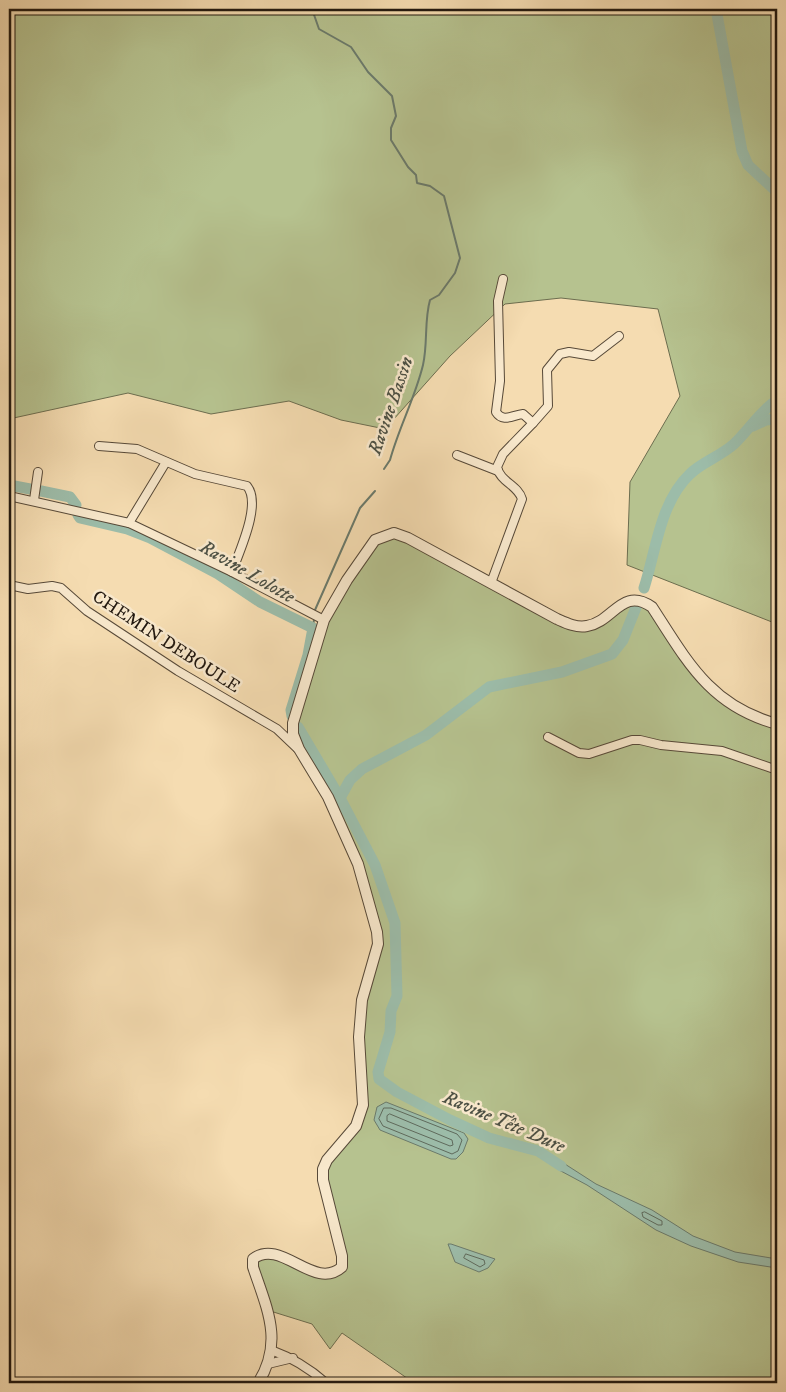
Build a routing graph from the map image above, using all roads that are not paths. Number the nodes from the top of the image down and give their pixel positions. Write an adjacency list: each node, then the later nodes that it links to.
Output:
1 (503, 279): 3 (street)
2 (619, 336): 3 (street)
3 (533, 423): 7 (street)
4 (99, 446): 6 (street)
5 (457, 454): 7 (street)
6 (166, 462): 11 (street); 12 (street)
7 (498, 471): 13 (street)
8 (38, 472): 10 (street)
9 (9, 496): 10 (street)
10 (34, 500): 11 (street)
11 (129, 523): 12 (street)
12 (232, 572): 15 (street)
13 (491, 583): 15 (street); 16 (street)
14 (9, 585): 18 (street, CHEMIN DEBOULE)
15 (324, 620): 18 (street)
16 (777, 724)
17 (548, 737): 19 (street)
18 (299, 749): 20 (street)
19 (777, 770)
20 (271, 1350): 21 (street); 22 (street)
21 (293, 1358): 22 (street); 24 (street)
22 (268, 1364): 23 (street)
23 (258, 1383)
24 (326, 1383)

